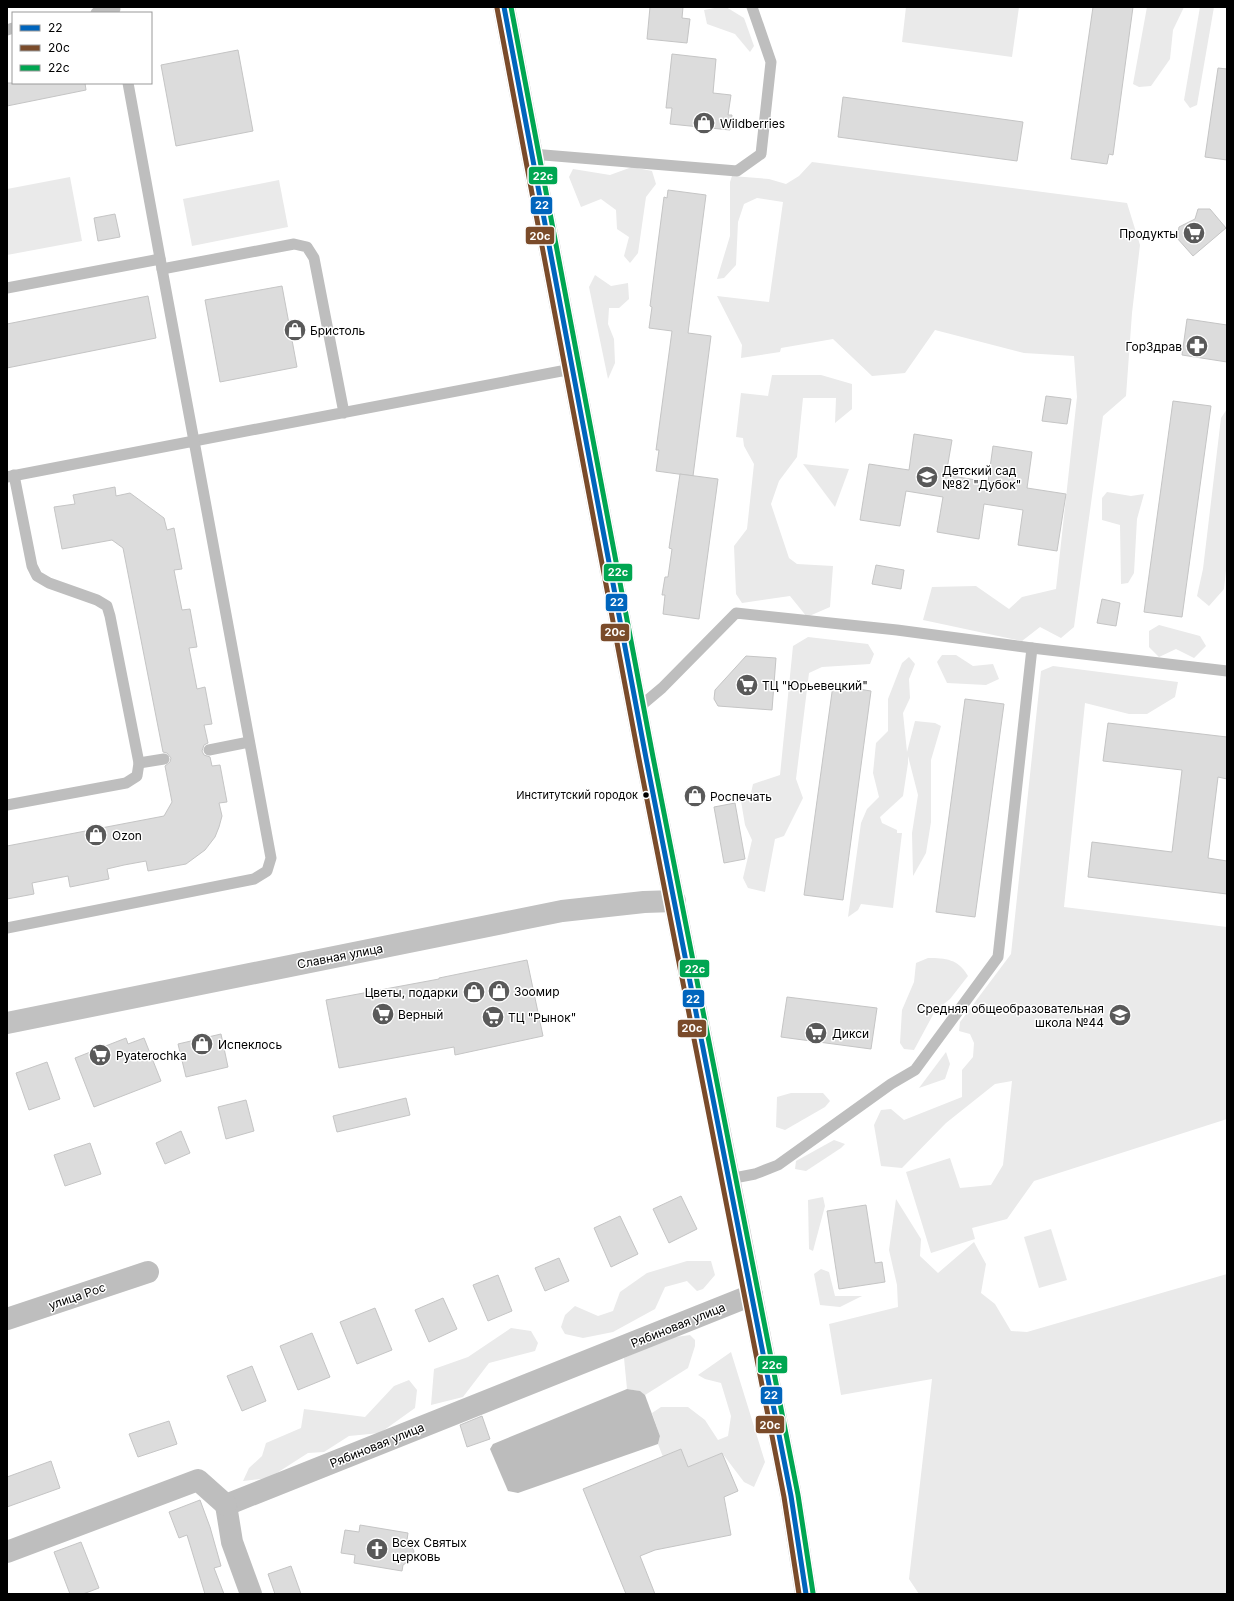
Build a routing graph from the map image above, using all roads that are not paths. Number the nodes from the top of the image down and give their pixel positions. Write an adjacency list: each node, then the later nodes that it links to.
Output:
1 (504, 7): 6 (street)
2 (752, 7): 6 (lane)
3 (115, 10): 4 (lane)
4 (102, 12)
5 (128, 84): 7 (lane)
6 (532, 154): 9 (street)
7 (161, 264): 8 (lane); 10 (lane); 11 (lane)
8 (7, 288)
9 (572, 369): 10 (lane); 15 (street)
10 (344, 412): 11 (lane)
11 (194, 441): 12 (lane); 16 (lane)
12 (11, 476): 19 (lane)
13 (1032, 648): 14 (lane); 15 (lane); 24 (lane)
14 (1227, 671)
15 (637, 709): 21 (street)
16 (249, 742): 17 (lane); 22 (lane)
17 (209, 750)
18 (164, 759): 19 (lane)
19 (139, 763): 20 (lane)
20 (7, 805)
21 (675, 901): 23 (street, Славная улица); 24 (street)
22 (7, 928)
23 (7, 1023)
24 (730, 1179): 26 (street)
25 (148, 1272): 27 (street, улица Рос)
26 (752, 1295): 28 (street, Рябиновая улица); 31 (street)
27 (7, 1320)
28 (226, 1505): 29 (street); 30 (street)
29 (7, 1552)
30 (251, 1594)
31 (806, 1594)

